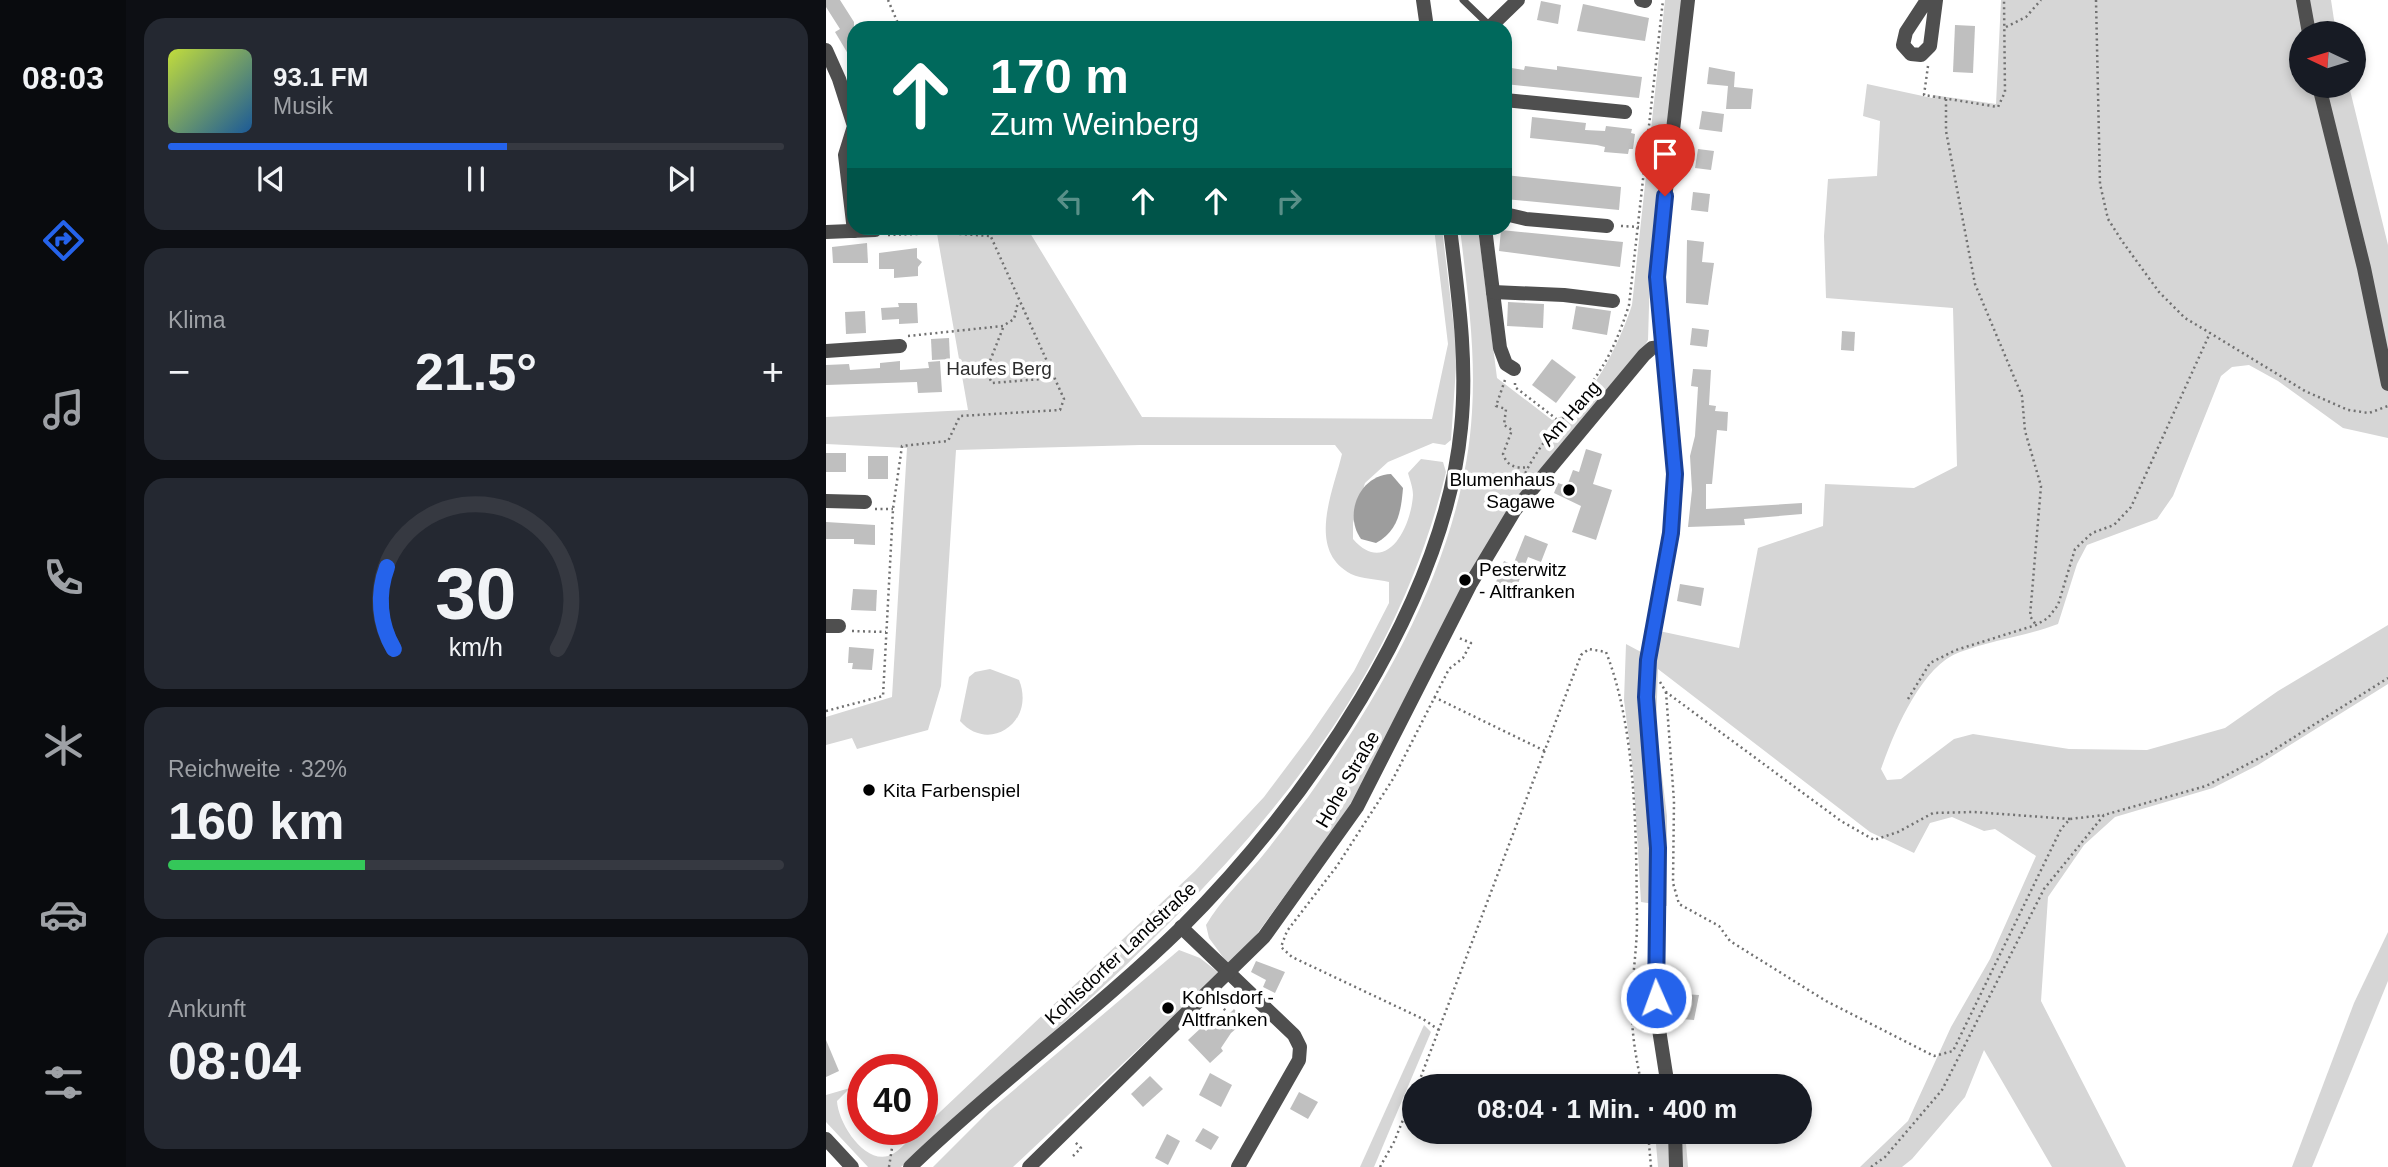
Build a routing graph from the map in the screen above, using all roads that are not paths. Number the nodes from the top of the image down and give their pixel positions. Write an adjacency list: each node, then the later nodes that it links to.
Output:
1 (1423, 0): 8 (street)
2 (1463, 0): 9 (lane)
3 (1518, 0): 10 (street)
4 (1688, 0): 28 (street)
5 (1927, 0): 6 (street)
6 (1936, 0)
7 (2303, 0): 11 (street)
8 (1426, 21)
9 (1483, 21)
10 (1495, 21)
11 (2307, 21)
12 (826, 50): 15 (street)
13 (2322, 98): 31 (street)
14 (1512, 101): 16 (street)
15 (847, 104)
16 (1625, 111)
17 (847, 149): 18 (street)
18 (847, 172)
19 (1512, 216): 20 (street)
20 (1607, 226)
21 (847, 231): 22 (street)
22 (826, 232)
23 (1451, 235): 35 (street, Kohlsdorfer Landstraße)
24 (1486, 235): 25 (street)
25 (1493, 292): 26 (street); 30 (street)
26 (1613, 301)
27 (900, 346): 29 (street)
28 (1662, 347): 34 (street, Am Hang); 37 (street)
29 (826, 351)
30 (1514, 369)
31 (2388, 384)
32 (826, 501): 33 (street)
33 (864, 502)
34 (1470, 584): 36 (street, Hohe Straße)
35 (1181, 927): 36 (street); 41 (street, Kohlsdorfer Landstraße)
36 (1229, 974): 42 (street, Hohe Straße); 43 (street)
37 (1666, 1074)
38 (826, 1139): 40 (street)
39 (1675, 1144): 44 (street)
40 (852, 1167)
41 (910, 1167)
42 (1029, 1167)
43 (1238, 1167)
44 (1676, 1167)

